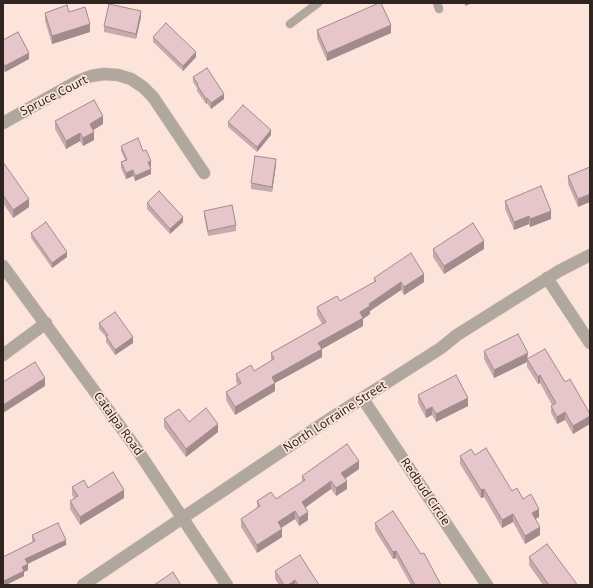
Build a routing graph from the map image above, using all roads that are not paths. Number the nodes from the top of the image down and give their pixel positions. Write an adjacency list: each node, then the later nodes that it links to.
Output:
1 (318, 3): 2 (lane)
2 (290, 24)
3 (3, 123): 4 (street, Spruce Court)
4 (204, 173)
5 (590, 255): 7 (street, North Lorraine Street)
6 (3, 266): 8 (street, Catalpa Road)
7 (547, 278): 9 (street); 11 (street, North Lorraine Street)
8 (46, 323): 10 (street); 12 (street, Catalpa Road)
9 (590, 343)
10 (3, 355)
11 (363, 398): 12 (street, North Lorraine Street); 15 (street, Redbud Circle)
12 (182, 518): 13 (street, North Lorraine Street); 14 (street, Catalpa Road)
13 (83, 585)
14 (227, 585)
15 (488, 585)

